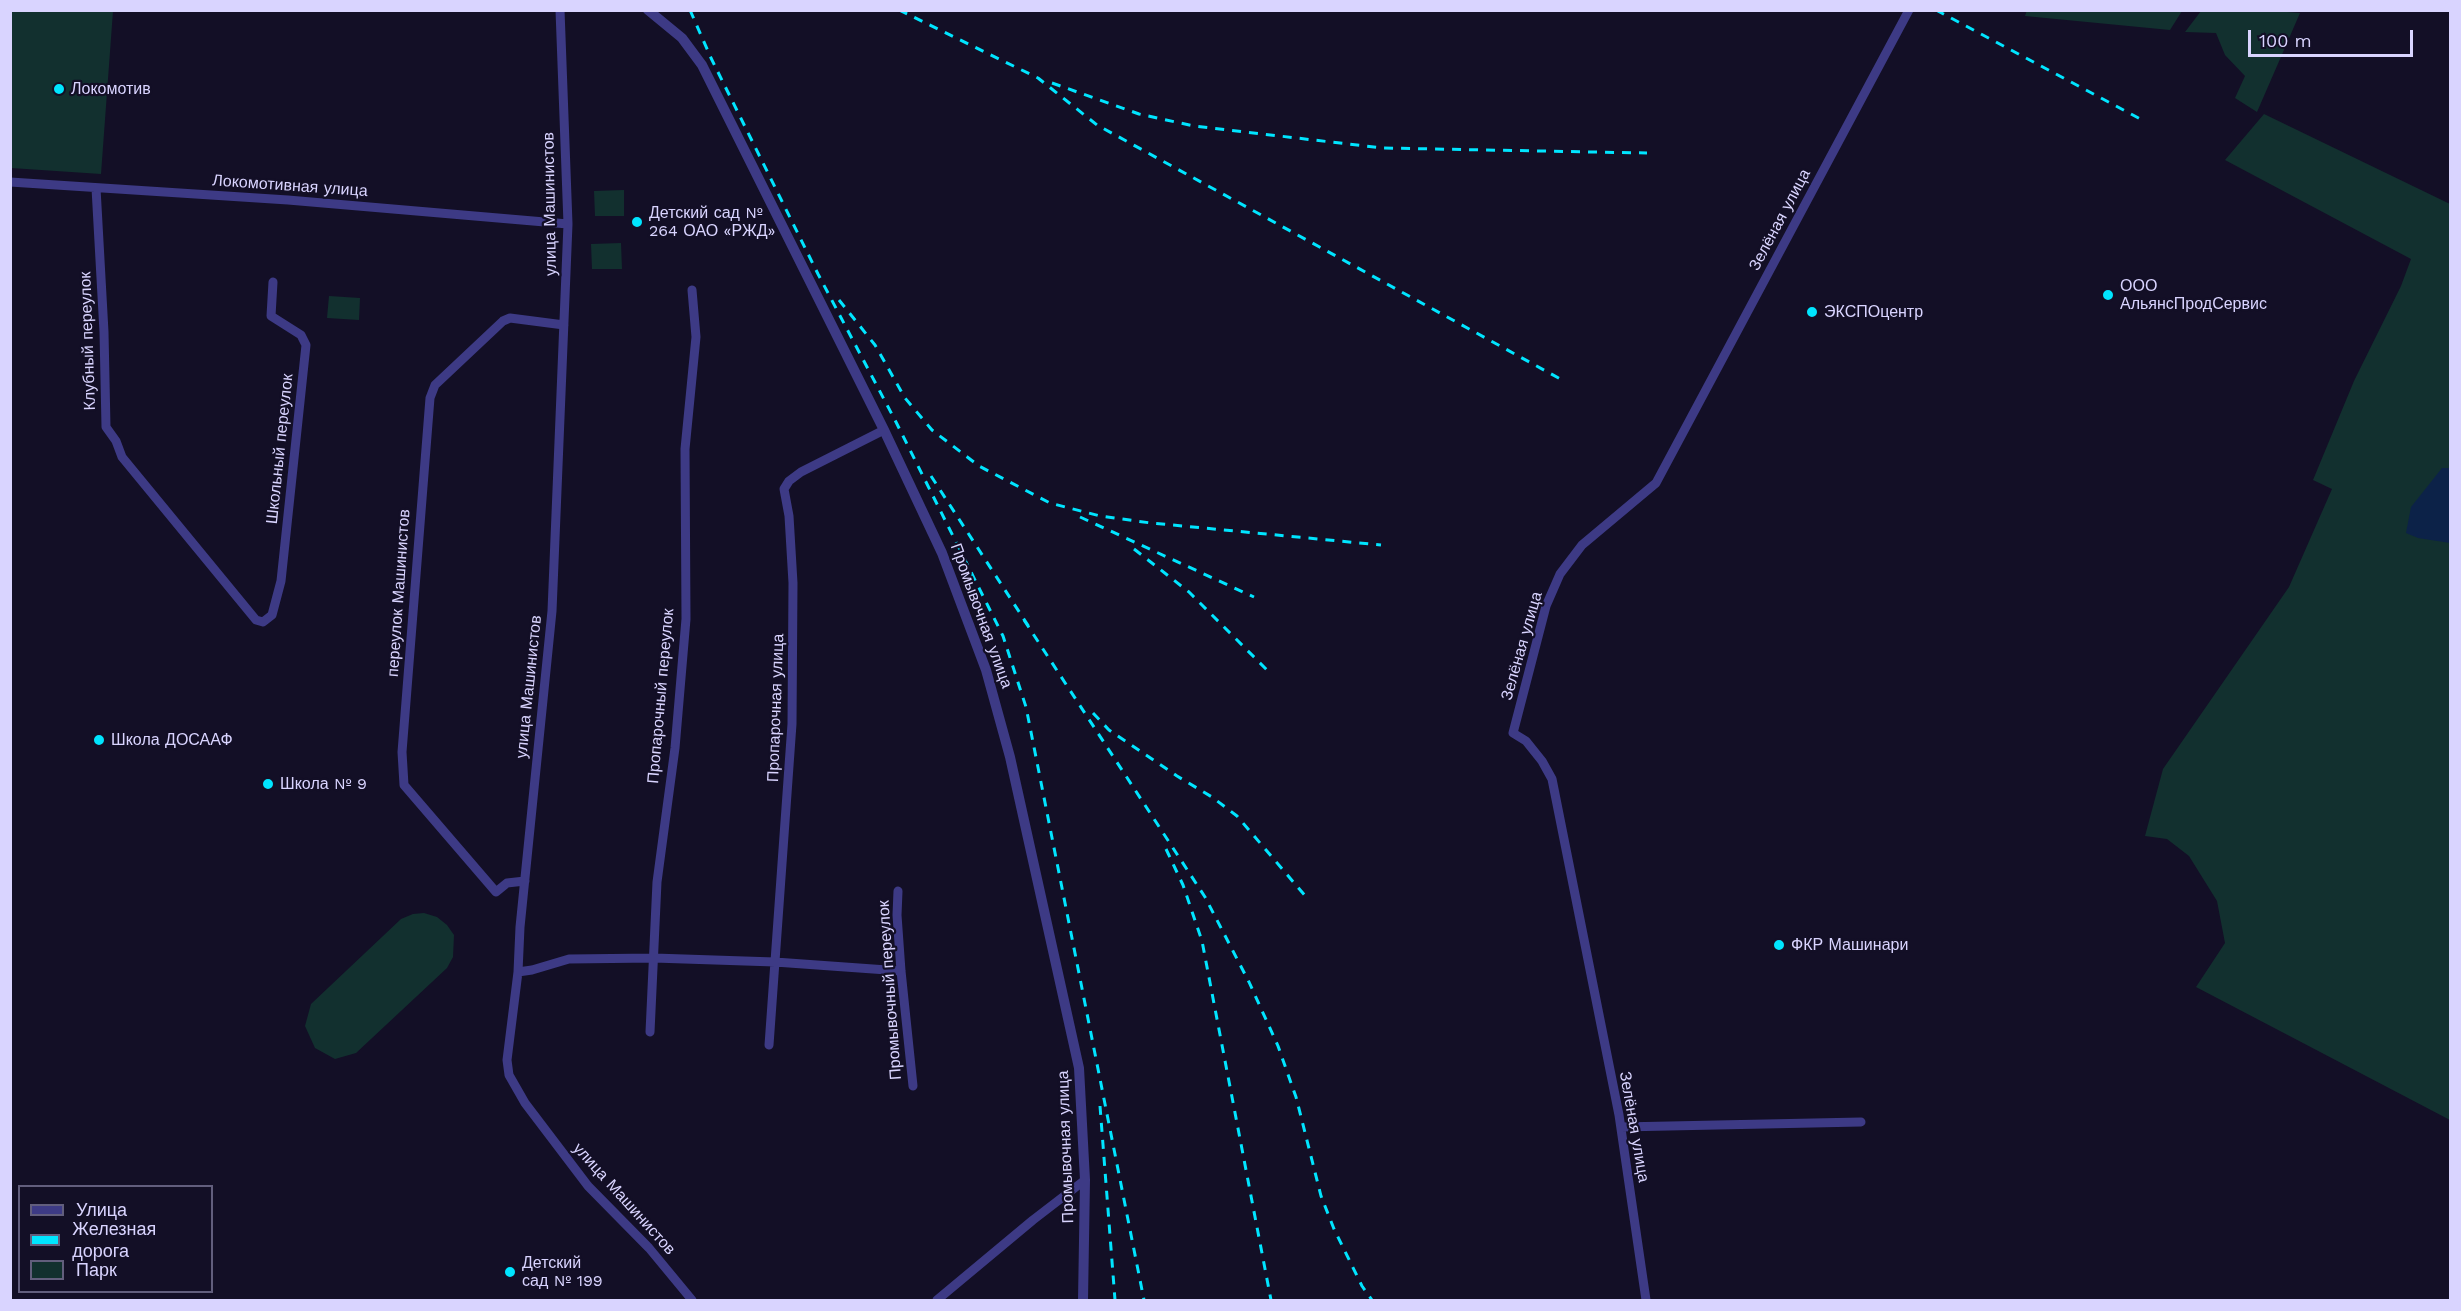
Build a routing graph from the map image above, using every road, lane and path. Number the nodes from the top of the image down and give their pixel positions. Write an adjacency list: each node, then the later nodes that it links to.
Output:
1 (560, 10): 6 (street, улица Машинистов)
2 (648, 10): 10 (street, Промывочная улица)
3 (1908, 10): 22 (street, Зелёная улица)
4 (10, 182): 5 (street, Локомотивная улица)
5 (96, 188): 6 (street, Локомотивная улица); 11 (street, Клубный переулок)
6 (568, 224): 9 (street, улица Машинистов)
7 (273, 282): 11 (street, Школьный переулок)
8 (692, 290): 14 (street, Пропарочный переулок)
9 (564, 325): 12 (street, улица Машинистов); 12 (street, переулок Машинистов)
10 (884, 430): 15 (street, Пропарочная улица); 23 (street, Промывочная улица)
11 (256, 620)
12 (525, 881): 17 (street, улица Машинистов)
13 (898, 891): 16 (street, Промывочный переулок)
14 (654, 958): 15 (street); 17 (street); 18 (street, Пропарочный переулок)
15 (776, 962): 16 (street); 19 (street, Пропарочная улица)
16 (901, 971): 20 (street, Промывочный переулок)
17 (518, 972): 24 (street, улица Машинистов)
18 (650, 1032)
19 (769, 1045)
20 (913, 1086)
21 (1861, 1122): 22 (street)
22 (1621, 1127): 27 (street, Зелёная улица)
23 (1085, 1180): 25 (street); 26 (street, Промывочная улица)
24 (692, 1300)
25 (937, 1300)
26 (1083, 1300)
27 (1646, 1300)

